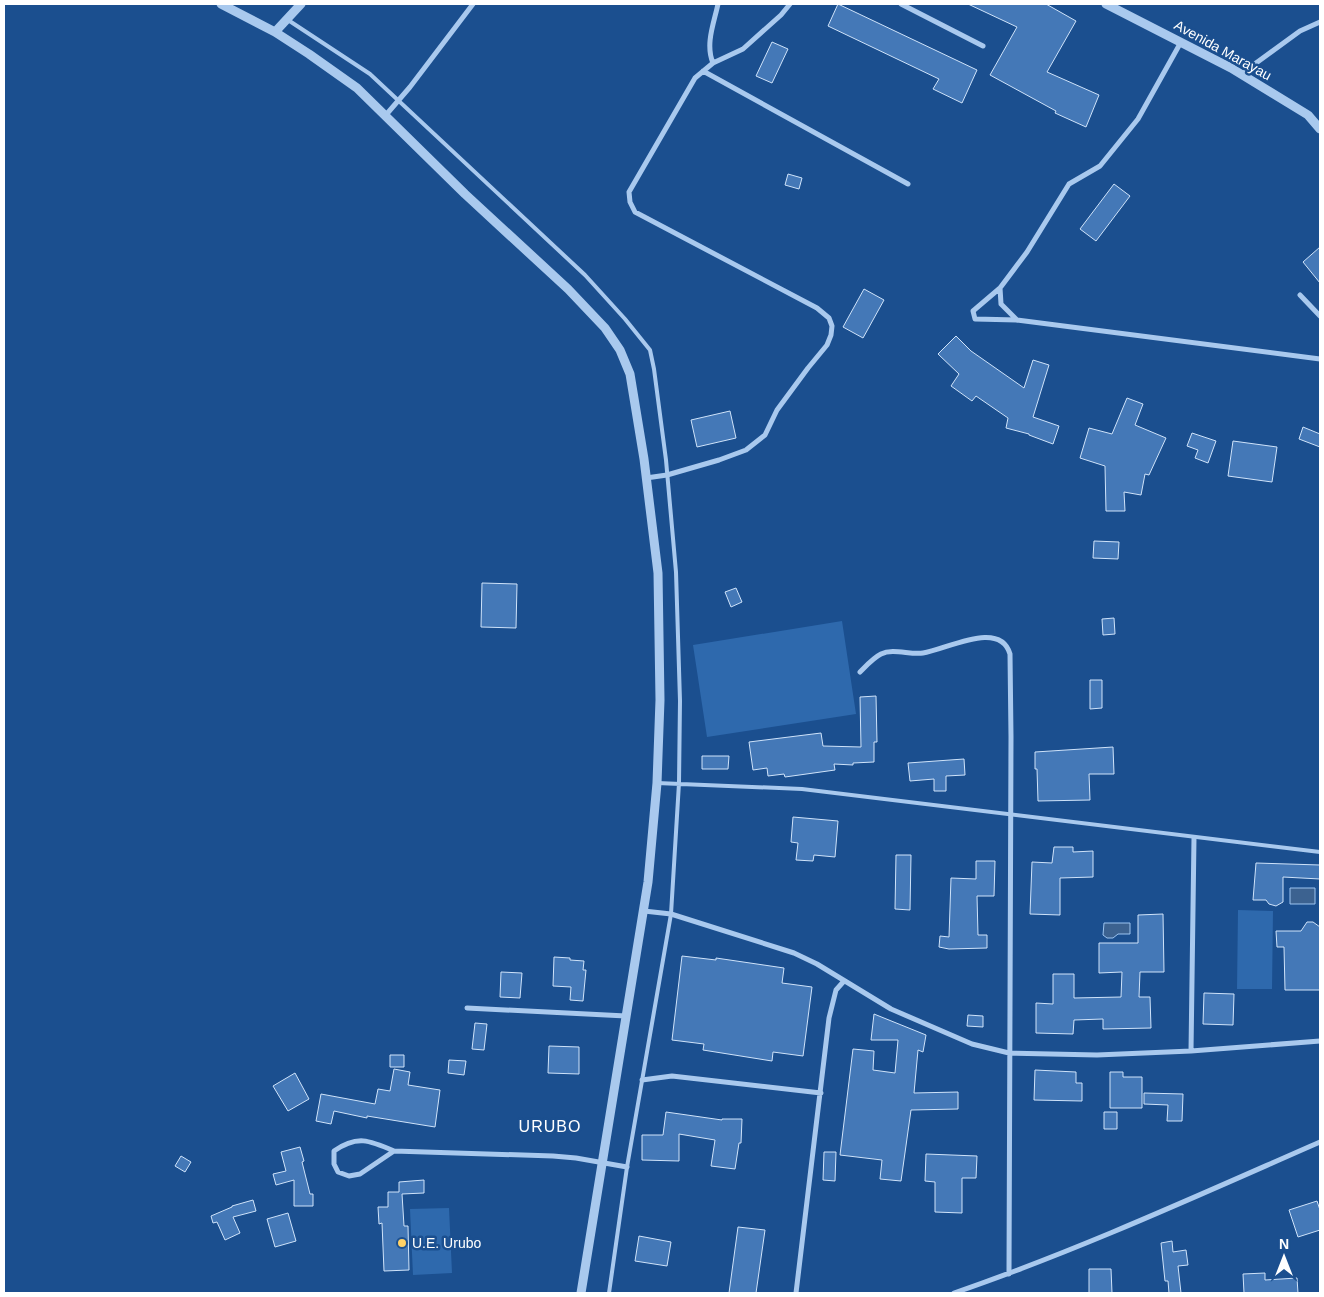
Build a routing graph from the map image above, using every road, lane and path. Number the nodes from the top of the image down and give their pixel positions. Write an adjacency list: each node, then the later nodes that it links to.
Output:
1 (222, 4): 10 (street)
2 (301, 4): 8 (street)
3 (473, 4): 16 (street)
4 (718, 4): 13 (street)
5 (790, 4): 13 (street)
6 (901, 4): 12 (street)
7 (1106, 4): 11 (street, Avenida Marayau)
8 (288, 20): 10 (street); 16 (lane)
9 (1320, 22): 15 (street)
10 (275, 32): 17 (street)
11 (1181, 42): 15 (street, Avenida Marayau); 20 (street)
12 (982, 46)
13 (713, 63): 14 (street)
14 (703, 70): 19 (street); 25 (street)
15 (1241, 74): 18 (street, Avenida Marayau)
16 (398, 100): 17 (street); 25 (lane)
17 (385, 116): 26 (street)
18 (1320, 129)
19 (908, 184)
20 (1000, 288): 23 (street); 23 (street)
21 (1300, 295): 22 (street)
22 (1320, 316)
23 (1017, 320): 24 (street)
24 (1320, 359)
25 (667, 475): 26 (street); 29 (lane)
26 (646, 478): 28 (street)
27 (860, 672): 30 (street)
28 (657, 783): 29 (lane); 33 (street)
29 (679, 783): 30 (lane); 34 (lane)
30 (1011, 816): 31 (lane); 40 (street)
31 (1194, 838): 32 (lane); 39 (street)
32 (1320, 852)
33 (644, 911): 34 (street); 37 (street)
34 (671, 914): 35 (street); 41 (lane)
35 (844, 981): 40 (street); 42 (street)
36 (467, 1008): 37 (street)
37 (626, 1016): 45 (street)
38 (1320, 1041): 39 (street)
39 (1191, 1050): 40 (street)
40 (1009, 1053): 47 (street)
41 (642, 1080): 42 (street); 46 (lane)
42 (821, 1092): 50 (street)
43 (1320, 1142): 47 (street)
44 (394, 1151): 44 (street); 45 (street)
45 (602, 1162): 46 (street); 48 (street)
46 (627, 1167): 49 (lane)
47 (1009, 1274): 51 (street)
48 (580, 1293)
49 (609, 1293)
50 (796, 1293)
51 (954, 1293)

